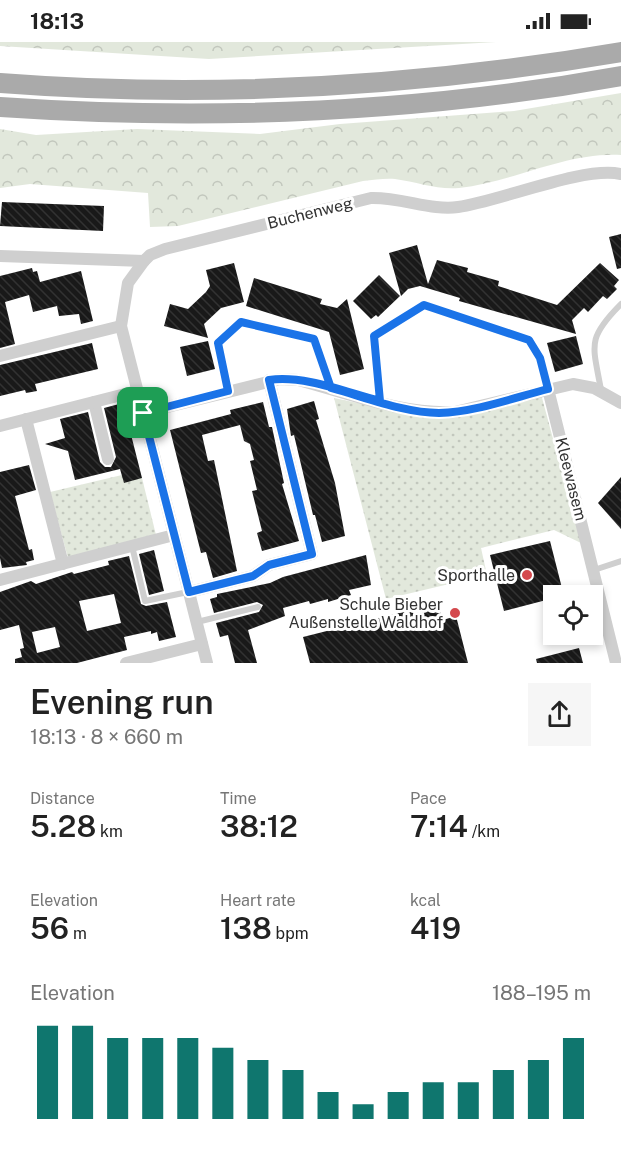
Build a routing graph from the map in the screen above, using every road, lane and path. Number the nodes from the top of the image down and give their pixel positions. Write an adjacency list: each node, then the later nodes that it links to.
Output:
1 (621, 52): 3 (main road)
2 (621, 76): 4 (main road)
3 (0, 83)
4 (0, 106)
5 (621, 174): 7 (street, Buchenweg)
6 (0, 256): 7 (street, Buchenweg)
7 (144, 261): 9 (street)
8 (621, 304): 16 (lane)
9 (121, 326): 10 (street); 14 (street)
10 (0, 356)
11 (269, 380): 12 (street); 15 (street); 30 (street)
12 (331, 388): 15 (lane); 17 (street)
13 (548, 389): 16 (street); 17 (street); 17 (lane); 28 (street, Kleewasem)
14 (137, 391): 18 (street); 20 (street)
15 (228, 391): 20 (street)
16 (601, 391): 19 (street)
17 (380, 401)
18 (94, 402): 21 (street); 23 (street)
19 (621, 403)
20 (143, 413): 24 (street)
21 (26, 419): 22 (street); 27 (street)
22 (0, 426)
23 (108, 459)
24 (174, 535): 25 (street); 30 (street)
25 (132, 546): 27 (street); 30 (lane)
26 (621, 561): 28 (lane)
27 (63, 564): 29 (street)
28 (594, 570): 36 (street, Kleewasem)
29 (0, 580)
30 (189, 592): 32 (street)
31 (258, 607): 32 (lane)
32 (196, 622): 33 (street)
33 (202, 644): 34 (street); 35 (street)
34 (127, 663)
35 (207, 663)
36 (616, 663)

